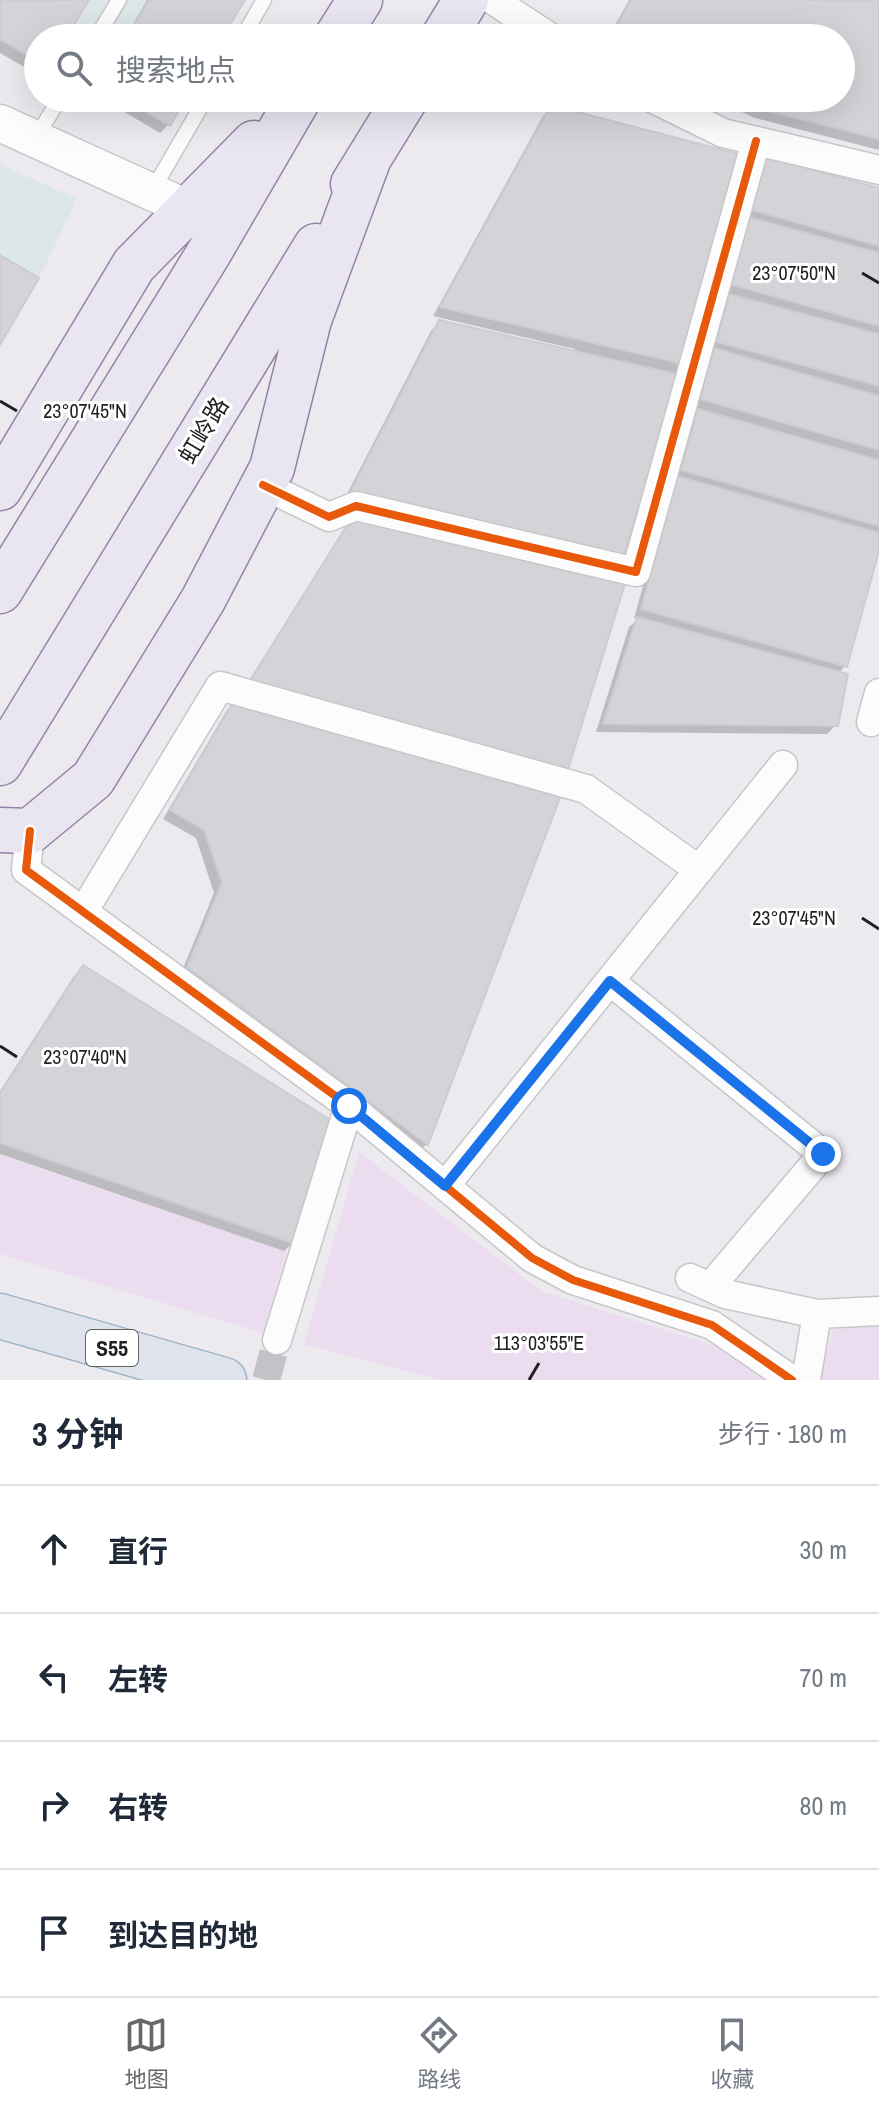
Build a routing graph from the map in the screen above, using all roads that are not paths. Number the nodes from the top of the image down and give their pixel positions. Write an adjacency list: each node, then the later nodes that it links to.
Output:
1 (119, 0): 6 (lane)
2 (264, 0): 7 (lane)
3 (360, 0): 8 (main road)
4 (466, 0): 9 (main road)
5 (493, 0): 10 (street)
6 (104, 24)
7 (250, 24)
8 (345, 24)
9 (451, 24)
10 (530, 24)
11 (51, 112): 18 (lane)
12 (201, 112): 22 (lane)
13 (281, 112): 22 (main road)
14 (290, 112): 25 (main road)
15 (397, 112): 20 (main road, 虹岭路)
16 (680, 112): 19 (street)
17 (0, 123): 18 (street)
18 (35, 139): 22 (street)
19 (756, 141): 21 (street); 23 (street)
20 (369, 158): 23 (main road); 28 (main road, 虹岭路)
21 (879, 170)
22 (170, 201): 24 (main road)
23 (263, 485): 30 (main road)
24 (0, 488)
25 (0, 591)
26 (879, 693): 27 (street)
27 (871, 722)
28 (0, 763)
29 (783, 765): 31 (street)
30 (15, 830): 32 (street)
31 (699, 870): 32 (street); 33 (street)
32 (83, 912): 34 (street)
33 (610, 981): 35 (street); 37 (street)
34 (349, 1106): 35 (street); 39 (street)
35 (445, 1186): 41 (street)
36 (879, 1311): 37 (street)
37 (817, 1314): 42 (street)
38 (0, 1316): 40 (highway, S55)
39 (277, 1340)
40 (224, 1380)
41 (792, 1380)
42 (806, 1380)

